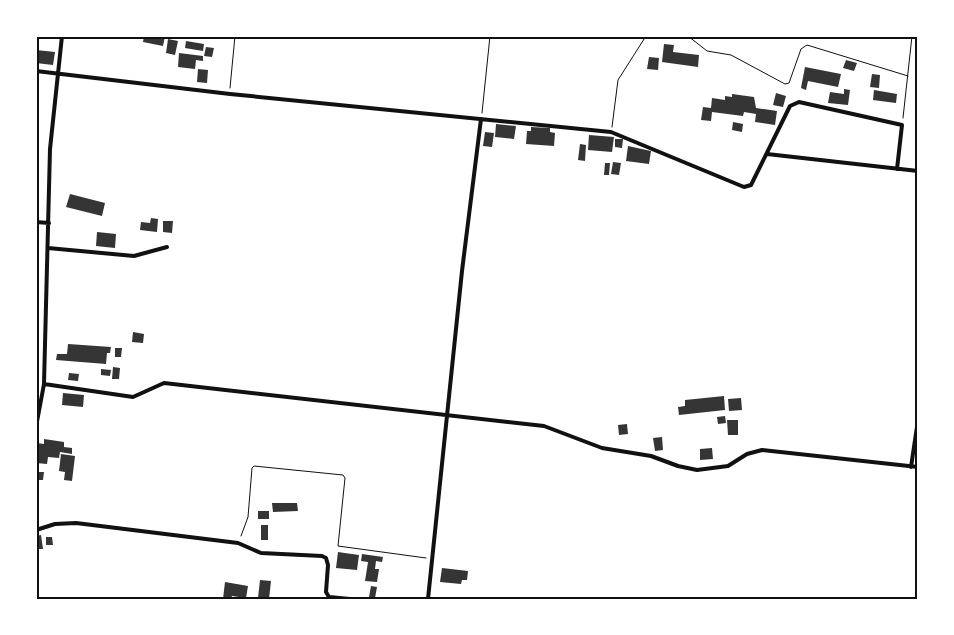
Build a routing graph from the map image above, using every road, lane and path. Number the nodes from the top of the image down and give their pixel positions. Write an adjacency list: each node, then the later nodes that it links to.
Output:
1 (62, 36): 8 (street)
2 (236, 36): 10 (path)
3 (490, 36): 11 (path)
4 (646, 36): 13 (path)
5 (688, 36): 9 (path)
6 (912, 36): 9 (path)
7 (36, 71): 8 (street)
8 (58, 74): 10 (street); 18 (street)
9 (908, 76): 12 (path)
10 (230, 94): 11 (street)
11 (481, 119): 13 (street); 22 (street)
12 (902, 125): 14 (street); 15 (street)
13 (611, 132): 14 (street)
14 (767, 154): 15 (street)
15 (897, 169): 16 (street)
16 (918, 171)
17 (36, 222): 18 (street)
18 (49, 223): 20 (street)
19 (167, 247): 20 (street)
20 (48, 248): 21 (street)
21 (44, 384): 22 (street); 24 (street)
22 (448, 414): 25 (street); 29 (street)
23 (918, 420): 25 (street)
24 (36, 427)
25 (911, 467): 26 (street)
26 (918, 467)
27 (36, 530): 28 (street)
28 (238, 543): 29 (path); 30 (street)
29 (432, 558): 31 (street)
30 (350, 599)
31 (428, 599)

